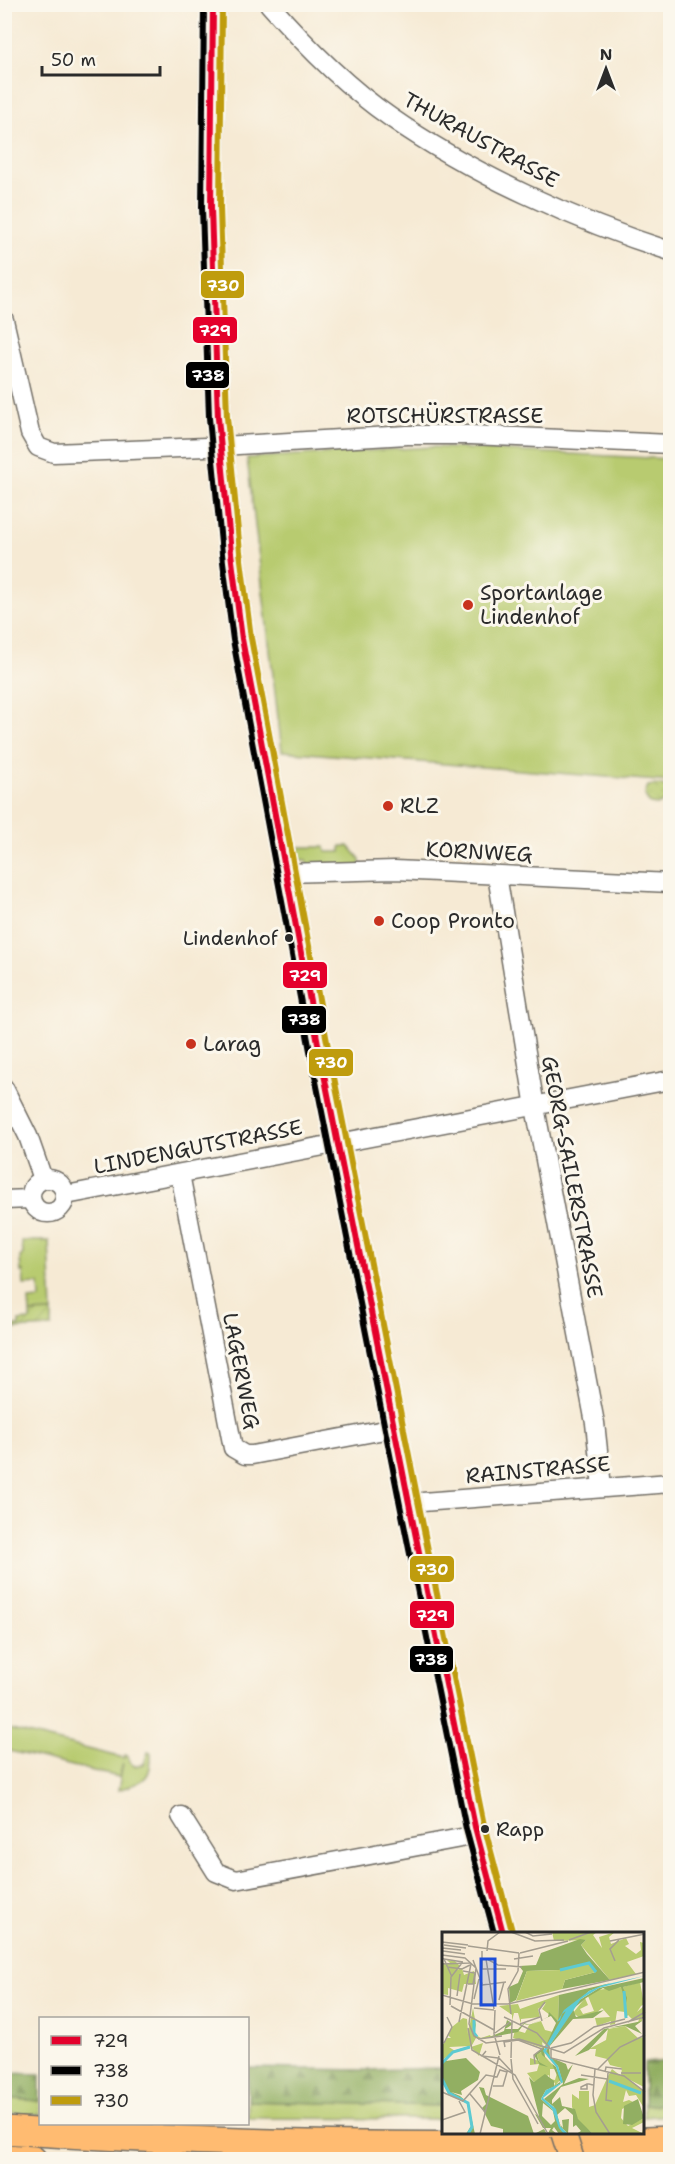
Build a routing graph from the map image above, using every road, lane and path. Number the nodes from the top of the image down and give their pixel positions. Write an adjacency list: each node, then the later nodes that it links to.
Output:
1 (213, 4): 6 (main road)
2 (269, 4): 3 (street, THURAUSTRASSE)
3 (670, 251)
4 (4, 320): 6 (street, ROTSCHÜRSTRASSE)
5 (670, 444): 6 (street, ROTSCHÜRSTRASSE)
6 (220, 446): 7 (main road)
7 (285, 873): 8 (street, KORNWEG); 13 (main road)
8 (497, 875): 9 (street, KORNWEG); 12 (street, GEORG-SAILERSTRASSE)
9 (670, 883)
10 (670, 1080): 12 (street, LINDENGUTSTRASSE)
11 (4, 1088): 15 (street)
12 (535, 1107): 13 (street, LINDENGUTSTRASSE); 21 (street, GEORG-SAILERSTRASSE)
13 (339, 1143): 14 (street, LINDENGUTSTRASSE); 19 (main road)
14 (180, 1174): 16 (street, LINDENGUTSTRASSE); 19 (street, LAGERWEG)
15 (43, 1179): 16 (street); 17 (street)
16 (66, 1195): 17 (street)
17 (31, 1199): 18 (street)
18 (4, 1200)
19 (395, 1428): 22 (main road)
20 (670, 1483): 21 (street, RAINSTRASSE)
21 (602, 1487): 22 (street, RAINSTRASSE)
22 (409, 1503): 24 (main road)
23 (181, 1816): 24 (street)
24 (477, 1835): 25 (main road)
25 (503, 1932)
26 (670, 2126): 27 (highway)
27 (645, 2128)
28 (4, 2130): 32 (highway)
29 (563, 2134): 35 (main road, bridge)
30 (595, 2134): 32 (highway)
31 (670, 2140): 32 (highway)
32 (496, 2144)
33 (4, 2158): 34 (highway)
34 (33, 2160)
35 (572, 2160)

